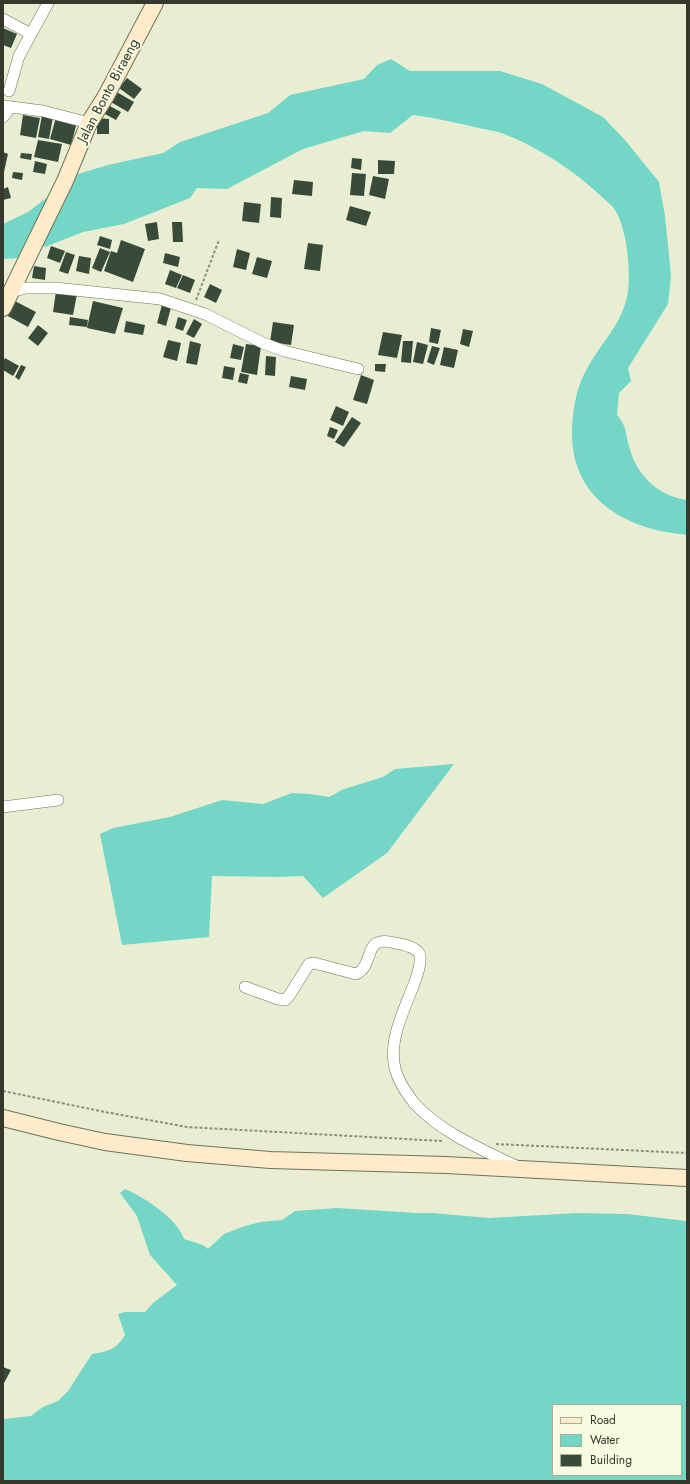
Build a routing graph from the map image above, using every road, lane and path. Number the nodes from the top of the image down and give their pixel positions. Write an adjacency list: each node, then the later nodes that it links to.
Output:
1 (48, 3): 4 (street)
2 (155, 3): 8 (street, Jalan Bonto Biraeng)
3 (3, 20): 4 (street)
4 (31, 34): 5 (street)
5 (9, 91)
6 (7, 106): 7 (street); 8 (street)
7 (3, 117)
8 (89, 123): 10 (street, Jalan Bonto Biraeng)
9 (219, 240): 12 (path)
10 (11, 292): 11 (street, Jalan Bonto Biraeng); 12 (street)
11 (3, 308)
12 (193, 309): 13 (street)
13 (358, 369)
14 (58, 800): 15 (street)
15 (3, 807)
16 (244, 987): 22 (street)
17 (3, 1091): 19 (path)
18 (3, 1118): 22 (street)
19 (444, 1141)
20 (490, 1144): 21 (path)
21 (687, 1154)
22 (522, 1169): 23 (street)
23 (687, 1178)

